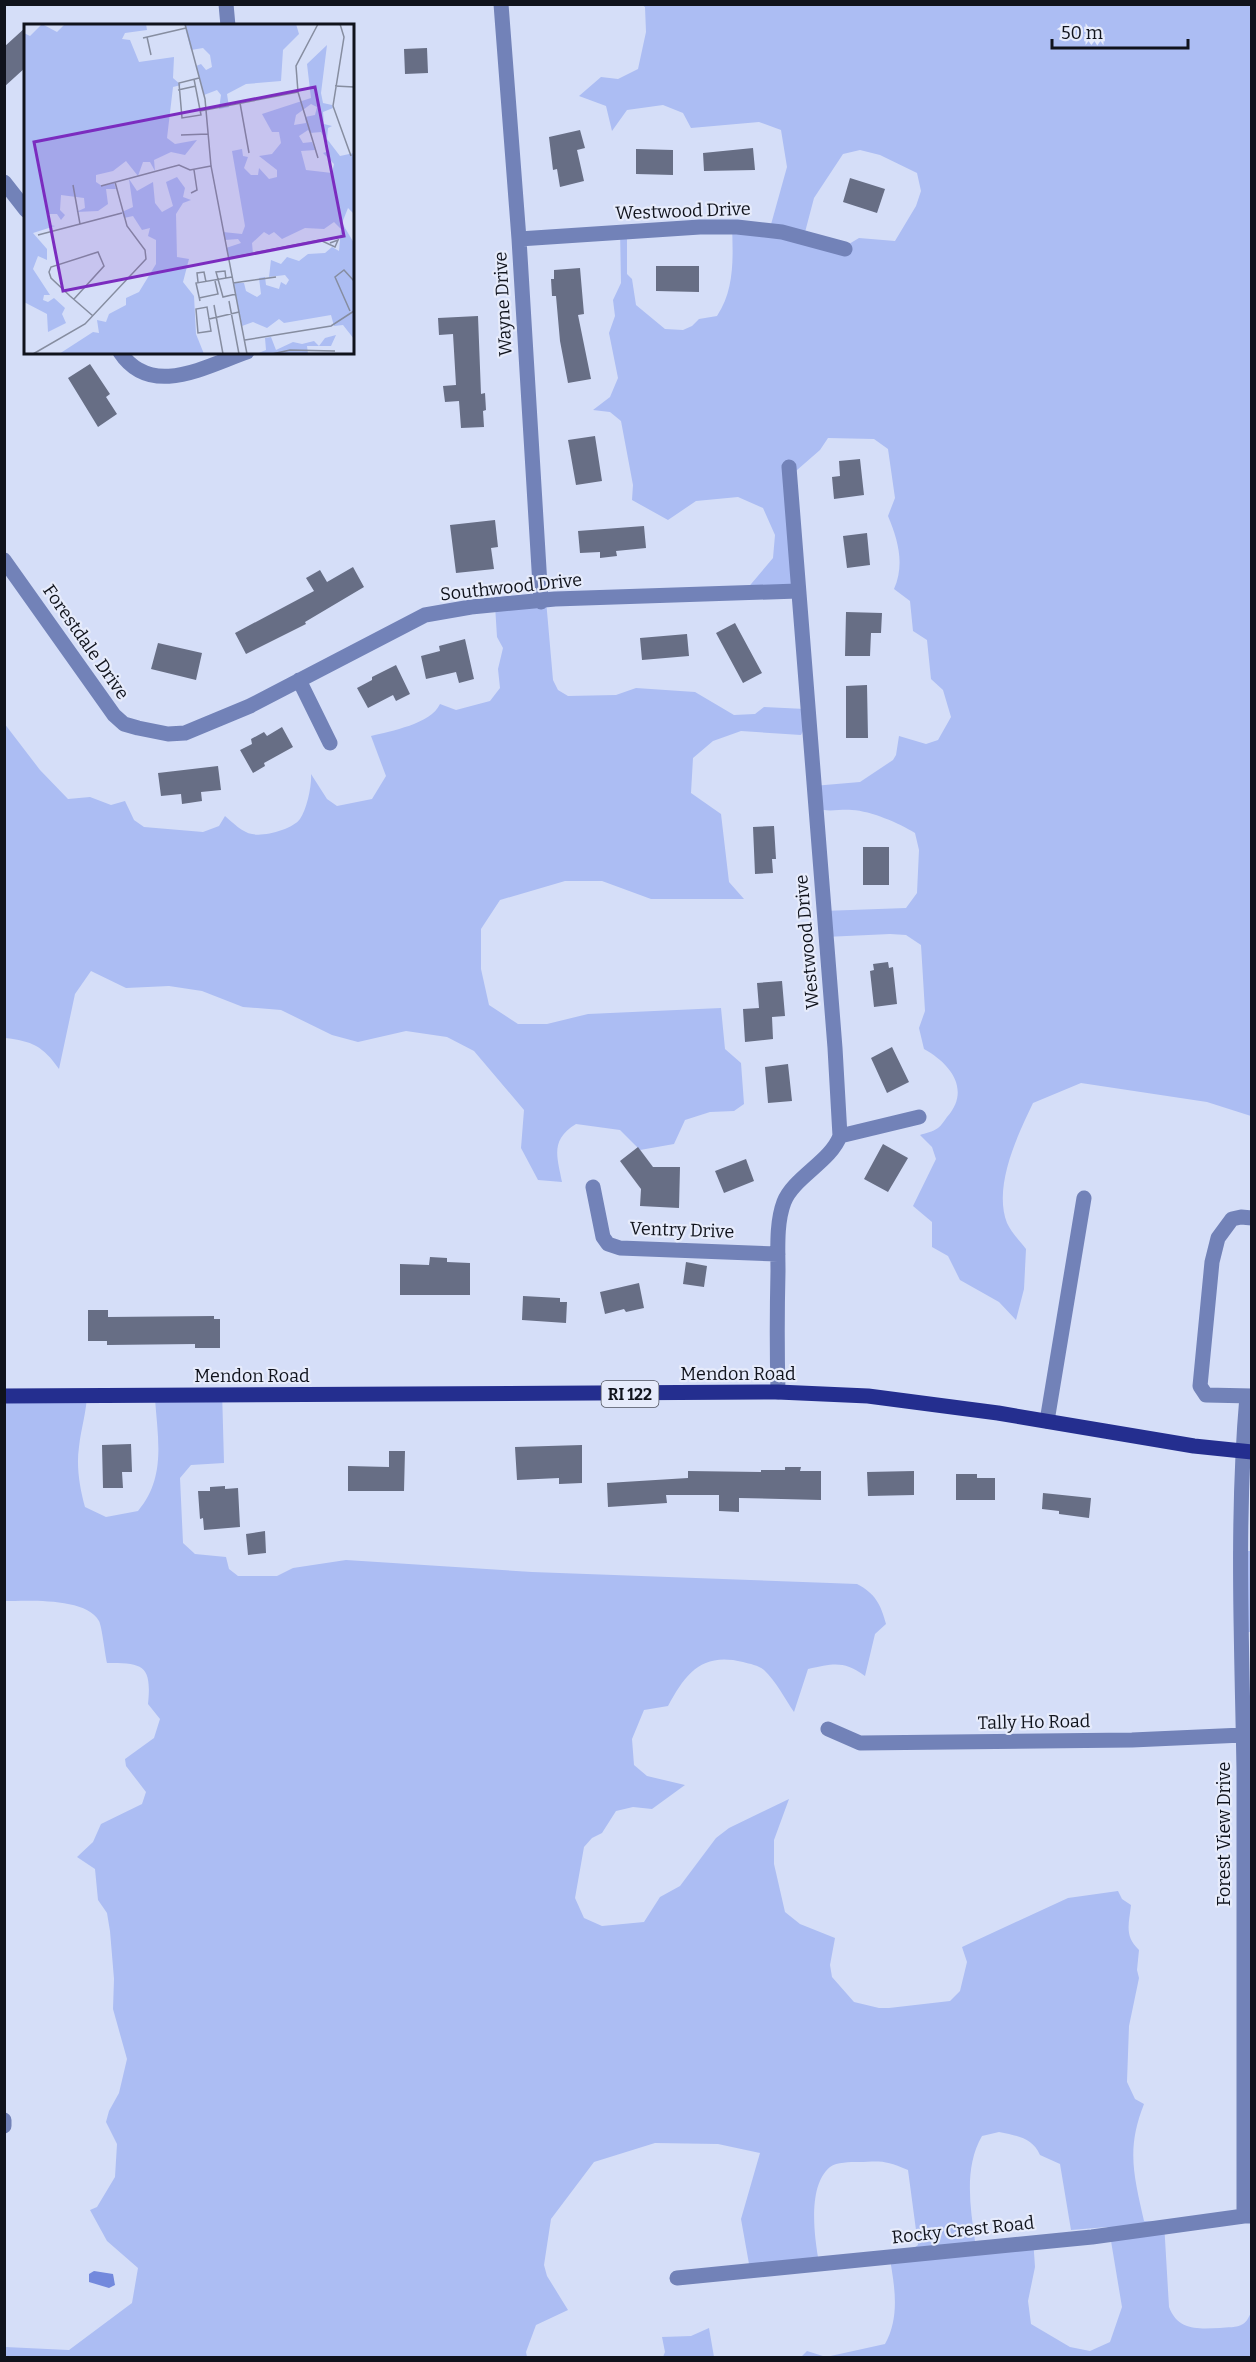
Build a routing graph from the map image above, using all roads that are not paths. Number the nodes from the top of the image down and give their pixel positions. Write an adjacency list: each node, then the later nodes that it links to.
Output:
1 (226, 4): 3 (street)
2 (501, 4): 6 (street, Wayne Drive)
3 (228, 24)
4 (4, 182): 5 (street)
5 (24, 207)
6 (519, 239): 7 (street, Westwood Drive); 13 (street, Wayne Drive)
7 (845, 249)
8 (122, 354): 9 (street)
9 (241, 354)
10 (789, 467): 12 (street, Westwood Drive)
11 (4, 560): 15 (street, Forestdale Drive)
12 (798, 591): 13 (street, Southwood Drive); 18 (street, Westwood Drive)
13 (541, 602): 14 (street, Southwood Drive)
14 (299, 680): 15 (street, Southwood Drive); 16 (street)
15 (250, 706)
16 (330, 743)
17 (920, 1117): 18 (street)
18 (840, 1136): 22 (street)
19 (593, 1187): 22 (street, Ventry Drive)
20 (1084, 1198): 26 (street)
21 (1251, 1218): 25 (street)
22 (778, 1254): 23 (street)
23 (778, 1392): 24 (main road, Mendon Road / RI 122); 26 (main road, Mendon Road / RI 122)
24 (4, 1396)
25 (1249, 1396): 27 (street, Forest View Drive)
26 (1047, 1421): 27 (main road, Mendon Road / RI 122)
27 (1247, 1452): 29 (street, Forest View Drive)
28 (828, 1729): 29 (street, Tally Ho Road)
29 (1243, 1734): 32 (street, Forest View Drive)
30 (4, 2120): 31 (street)
31 (4, 2126)
32 (1248, 2216): 33 (street, Rocky Crest Road)
33 (677, 2278)

